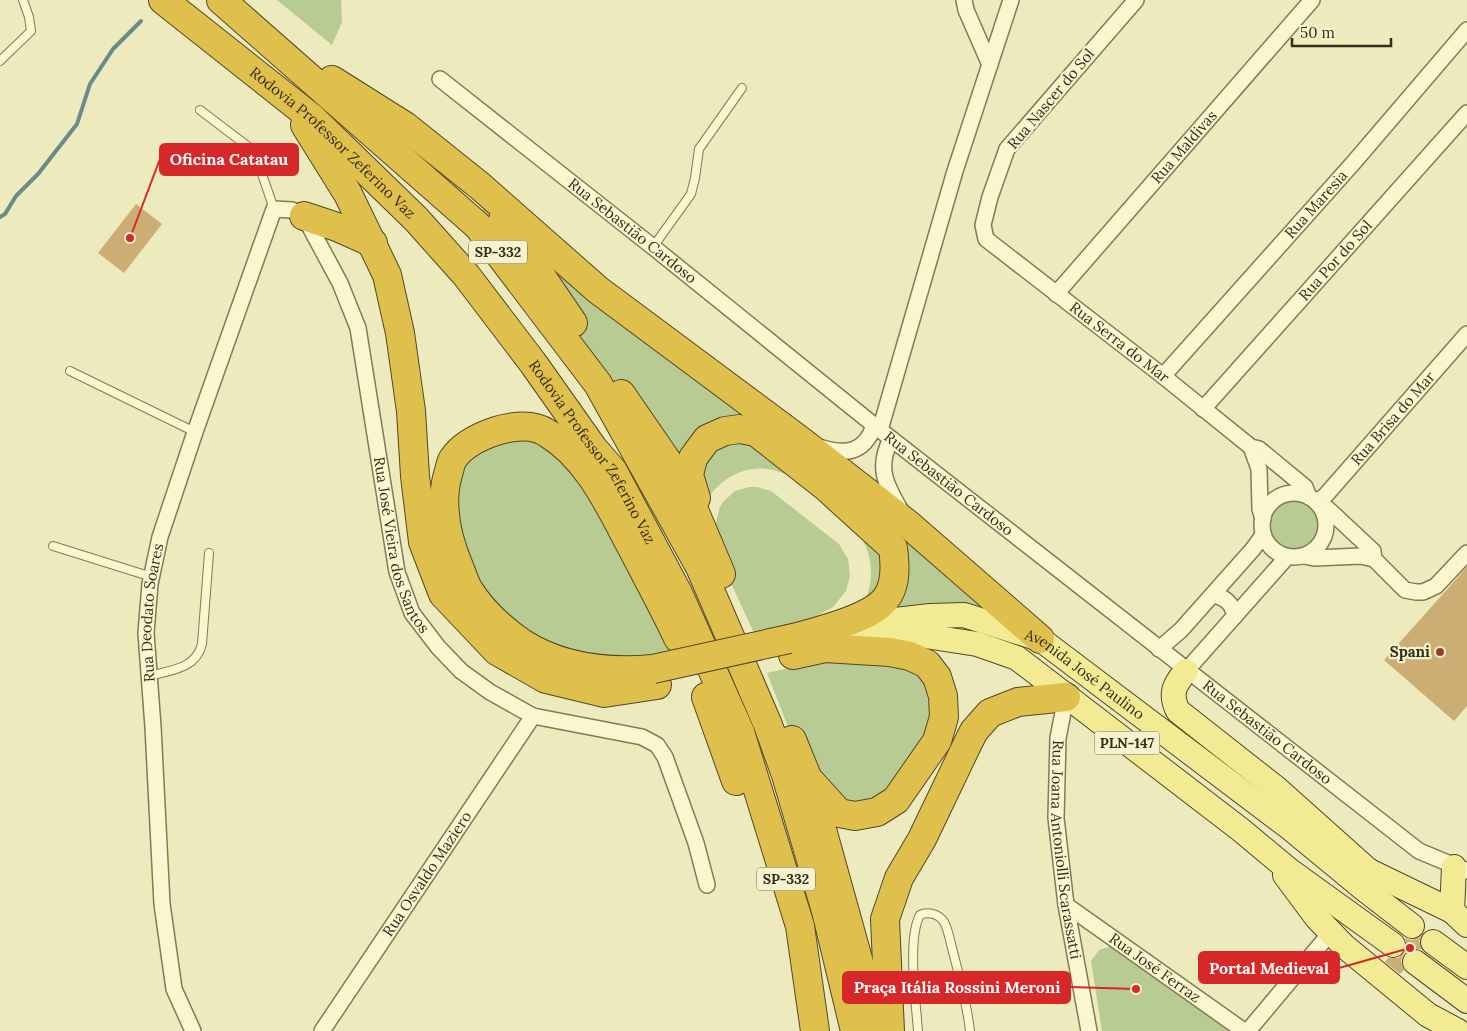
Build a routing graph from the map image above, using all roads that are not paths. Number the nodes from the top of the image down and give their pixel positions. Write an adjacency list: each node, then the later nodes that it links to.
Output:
1 (23, 0): 10 (lane)
2 (163, 0): 14 (highway, Rodovia Professor Zeferino Vaz / SP-332)
3 (221, 0): 9 (highway, SP-332)
4 (964, 0): 11 (street)
5 (1011, 0): 11 (street)
6 (1136, 0): 20 (street, Rua Nascer do Sol)
7 (1312, 0): 23 (street, Rua Maldivas)
8 (1467, 30): 26 (street, Rua Maresia)
9 (257, 32): 17 (highway); 73 (highway, SP-332)
10 (0, 61)
11 (990, 65): 29 (street)
12 (440, 79): 22 (street, Rua Sebastião Cardoso)
13 (742, 88): 22 (lane)
14 (291, 100): 21 (highway); 72 (highway, Rodovia Professor Zeferino Vaz / SP-332)
15 (200, 110): 18 (lane)
16 (1467, 113): 27 (street, Rua Por do Sol)
17 (480, 186): 30 (highway); 37 (highway)
18 (274, 209): 19 (street); 28 (street, Rua Deodato Soares)
19 (304, 216): 21 (highway); 53 (street, Rua José Vieira dos Santos)
20 (986, 239): 23 (street, Rua Serra do Mar)
21 (373, 243): 51 (highway)
22 (653, 247): 29 (street, Rua Sebastião Cardoso)
23 (1056, 294): 26 (street, Rua Serra do Mar)
24 (1467, 334): 32 (street, Rua Brisa do Mar)
25 (70, 371): 28 (lane)
26 (1163, 376): 27 (street, Rua Serra do Mar)
27 (1203, 409): 31 (street, Rua Serra do Mar)
28 (195, 432): 43 (street, Rua Deodato Soares)
29 (882, 432): 30 (street); 34 (street); 48 (street, Rua Sebastião Cardoso)
30 (801, 441): 34 (highway)
31 (1251, 447): 32 (street, Rua Serra do Mar); 33 (street)
32 (1316, 502): 33 (street); 40 (street); 42 (street, Rua Serra do Mar)
33 (1263, 518): 35 (street)
34 (909, 525): 46 (highway)
35 (1264, 535): 41 (street); 44 (street)
36 (53, 546): 43 (lane)
37 (710, 547): 47 (highway); 54 (highway)
38 (1467, 552): 42 (street, Rua Serra do Mar)
39 (209, 553): 50 (lane)
40 (1304, 556): 41 (street); 42 (street)
41 (1287, 557): 45 (street)
42 (1374, 559)
43 (152, 577): 50 (street, Rua Deodato Soares)
44 (1213, 595): 45 (street); 48 (street)
45 (1235, 616): 49 (street)
46 (1040, 639): 47 (main road, Avenida José Paulino); 55 (main road, Avenida José Paulino / PLN-147)
47 (804, 644): 51 (highway, bridge); 52 (main road, Avenida José Paulino / PLN-147); 54 (highway)
48 (1159, 649): 49 (street, Rua Sebastião Cardoso)
49 (1186, 670): 57 (street, Rua Sebastião Cardoso); 58 (main road)
50 (149, 676): 69 (street, Rua Deodato Soares)
51 (658, 676): 71 (highway)
52 (1066, 697): 56 (main road, Avenida José Paulino / PLN-147); 60 (street, Rua Joana Antoniolli Scarassatti); 75 (highway)
53 (533, 716): 59 (street, Rua José Vieira dos Santos); 70 (street, Rua Osvaldo Maziero)
54 (808, 779): 74 (highway)
55 (1290, 828): 58 (main road); 62 (main road, Avenida José Paulino / PLN-147)
56 (1267, 852): 63 (main road); 65 (main road, Avenida José Paulino / PLN-147)
57 (1461, 869): 61 (main road)
58 (1370, 872): 61 (main road)
59 (707, 884)
60 (1066, 905): 78 (street, Rua Joana Antoniolli Scarassatti); 79 (street, Rua José Ferraz)
61 (1460, 918)
62 (1412, 926)
63 (1331, 932): 80 (street); 81 (main road)
64 (1433, 942): 67 (main road)
65 (1393, 945)
66 (1416, 962): 68 (main road)
67 (1467, 967)
68 (1467, 1001)
69 (193, 1031)
70 (322, 1031)
71 (801, 1031)
72 (815, 1031)
73 (855, 1031)
74 (878, 1031)
75 (890, 1031)
76 (918, 1031): 77 (lane)
77 (970, 1031)
78 (1089, 1031)
79 (1244, 1031)
80 (1248, 1031)
81 (1458, 1031)

